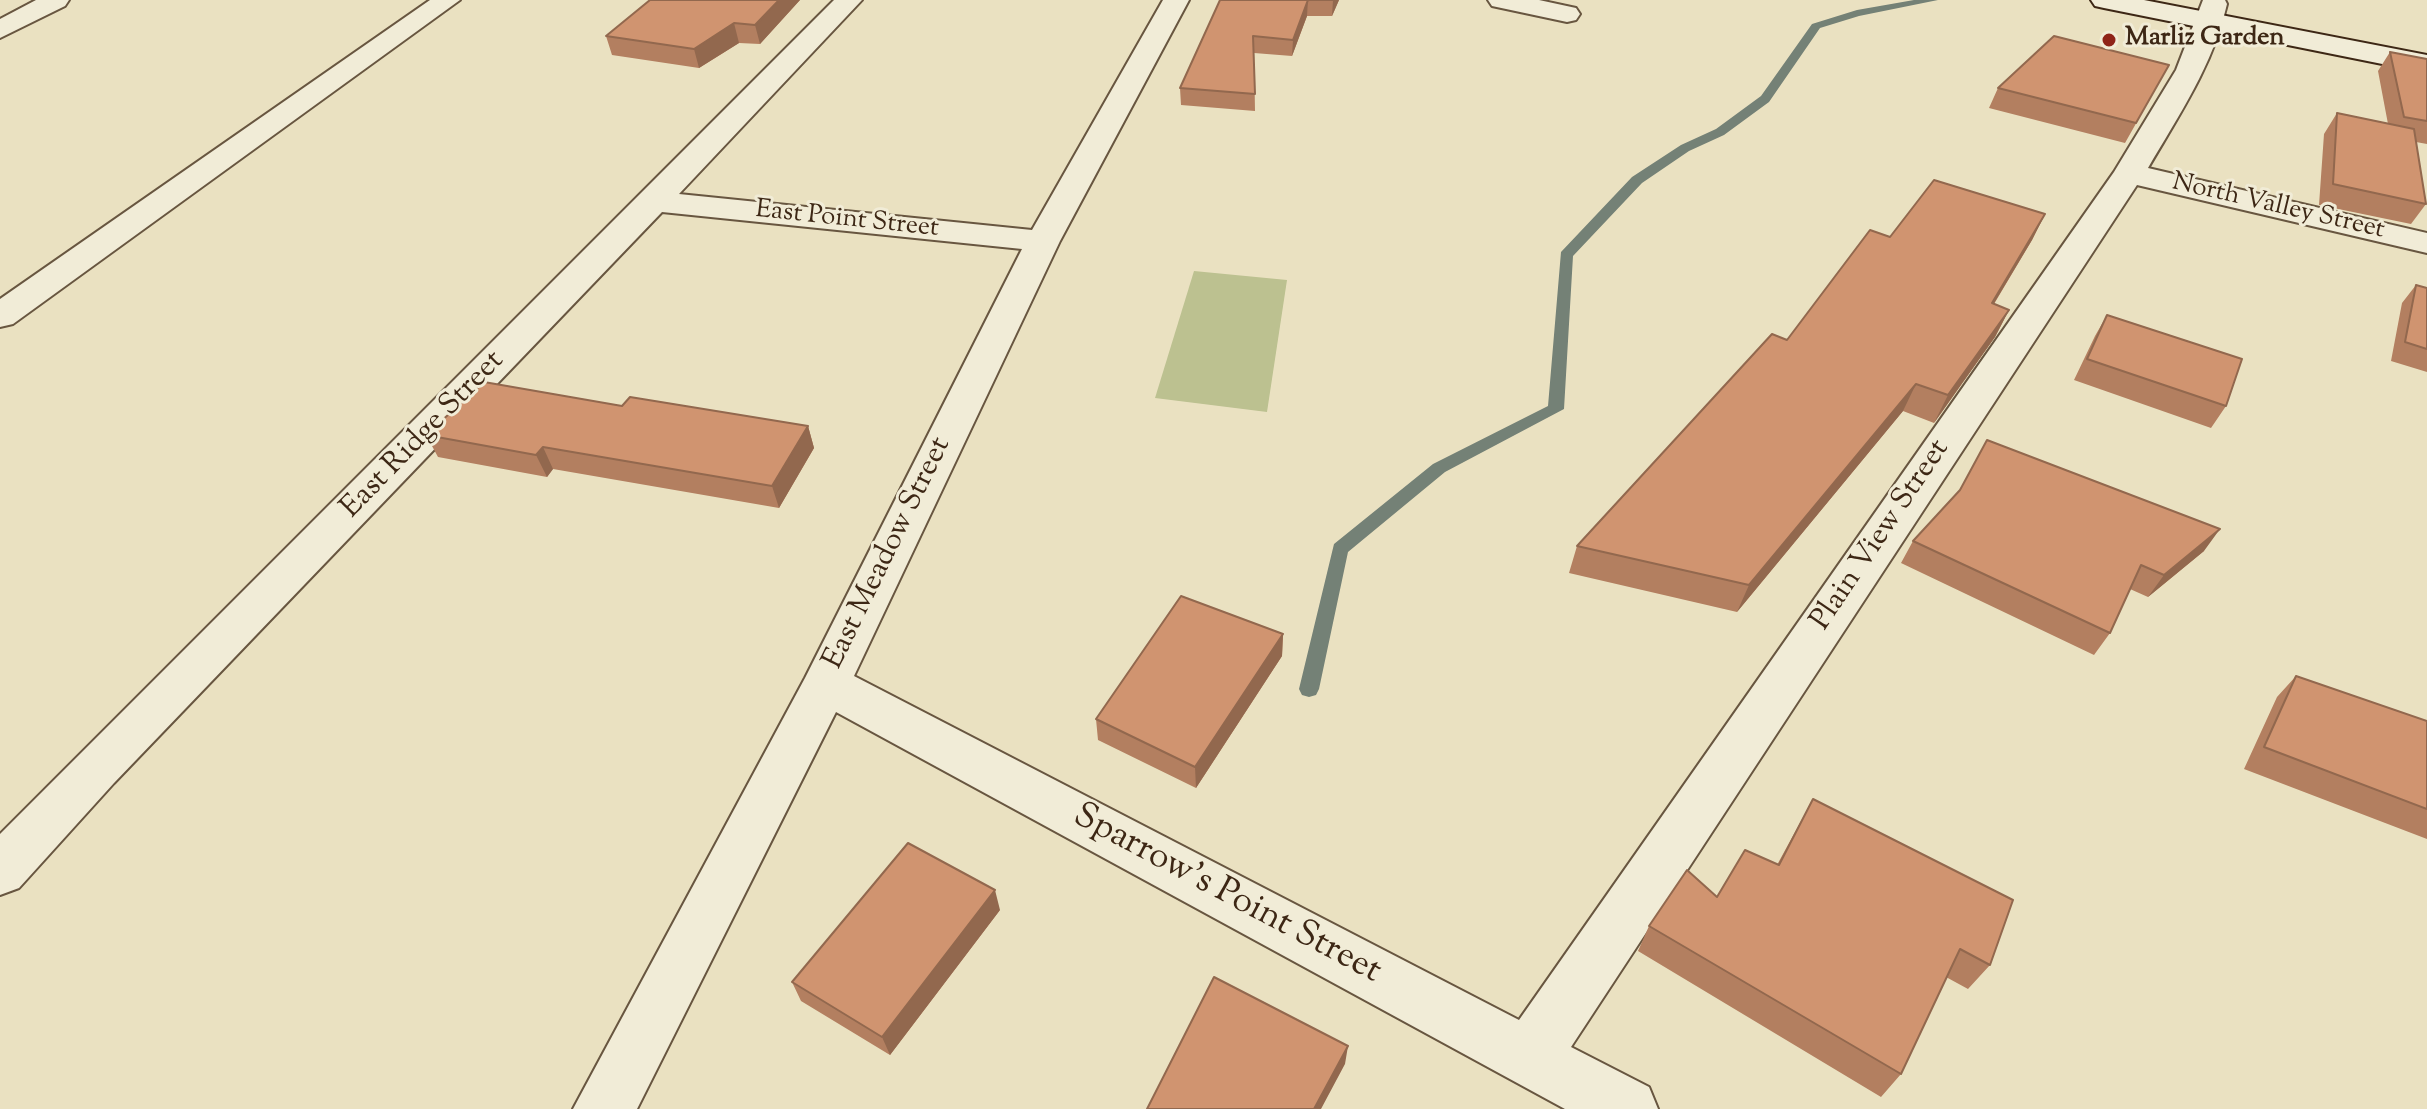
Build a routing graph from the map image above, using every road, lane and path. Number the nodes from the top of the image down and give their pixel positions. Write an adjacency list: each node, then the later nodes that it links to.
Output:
1 (56, 0): 9 (street)
2 (447, 0): 16 (street)
3 (849, 0): 13 (street, East Ridge Street)
4 (1176, 0): 14 (street, East Meadow Street)
5 (1501, 0): 8 (street)
6 (2104, 0): 7 (street)
7 (2206, 9): 10 (street); 11 (street); 12 (street, Plain View Street)
8 (1567, 14)
9 (0, 30)
10 (2427, 44)
11 (2427, 64)
12 (2129, 173): 15 (street, North Valley Street); 19 (street, Plain View Street)
13 (652, 201): 14 (street, East Point Street); 18 (street, East Ridge Street)
14 (1043, 241): 17 (street, East Meadow Street)
15 (2427, 243)
16 (0, 316)
17 (826, 684): 19 (street, Sparrow's Point Street); 20 (street, East Meadow Street)
18 (0, 871)
19 (1529, 1057): 21 (street, Sparrow's Point Street)
20 (604, 1109)
21 (1627, 1109)

